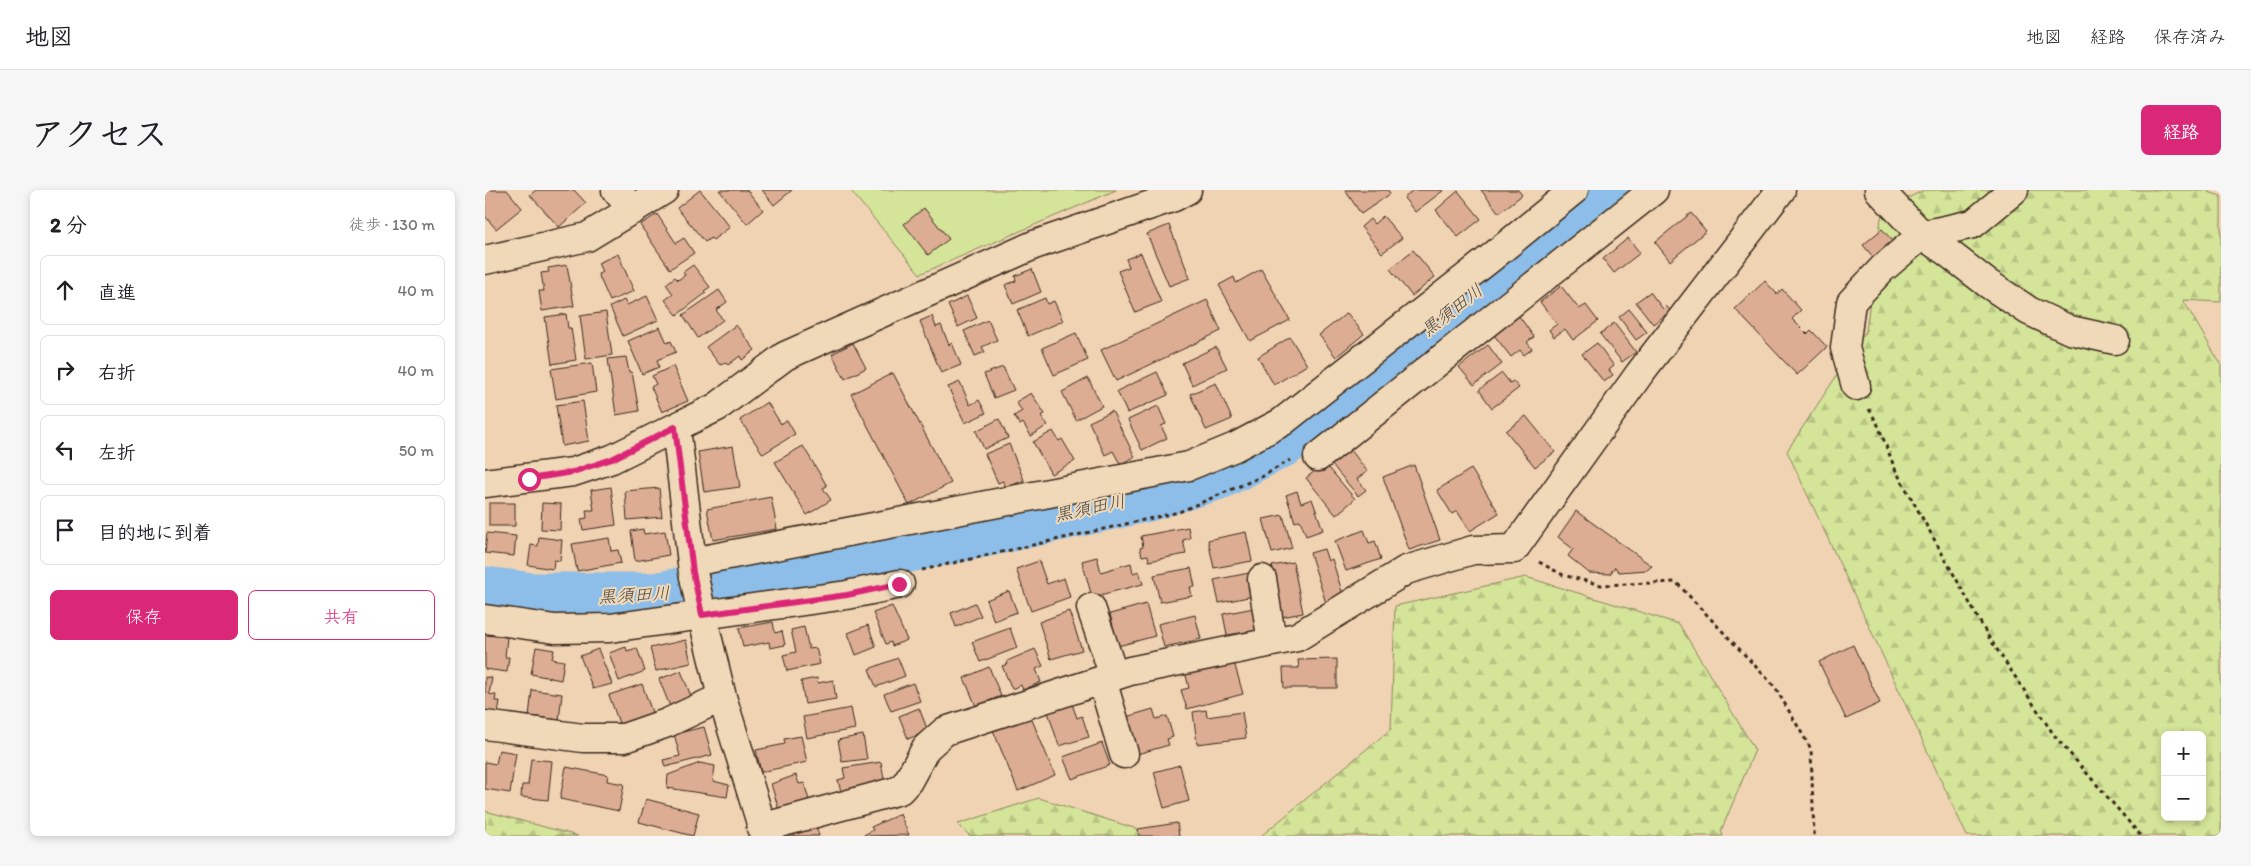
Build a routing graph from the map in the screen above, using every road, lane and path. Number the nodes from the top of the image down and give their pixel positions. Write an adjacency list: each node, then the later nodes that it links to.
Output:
1 (664, 190): 8 (street)
2 (1187, 190): 13 (street)
3 (1574, 190): 17 (street)
4 (1654, 190): 14 (street)
5 (1781, 190): 16 (street)
6 (1879, 190): 9 (street)
7 (2014, 190): 9 (street)
8 (625, 200): 10 (street)
9 (1923, 235): 11 (street); 12 (street)
10 (485, 260)
11 (2115, 340)
12 (1856, 386): 30 (path)
13 (675, 427): 15 (street); 17 (street)
14 (1318, 456)
15 (485, 483)
16 (1514, 550): 23 (street); 29 (path)
17 (693, 567): 21 (street)
18 (1262, 579): 23 (street)
19 (899, 584): 21 (street)
20 (1091, 608): 24 (street)
21 (702, 615): 22 (street); 25 (street)
22 (485, 620)
23 (1271, 642): 24 (street)
24 (1108, 678): 27 (street); 28 (street)
25 (722, 697): 26 (street); 28 (street)
26 (485, 726)
27 (1124, 754)
28 (763, 832)
29 (1814, 836)
30 (2141, 836)

